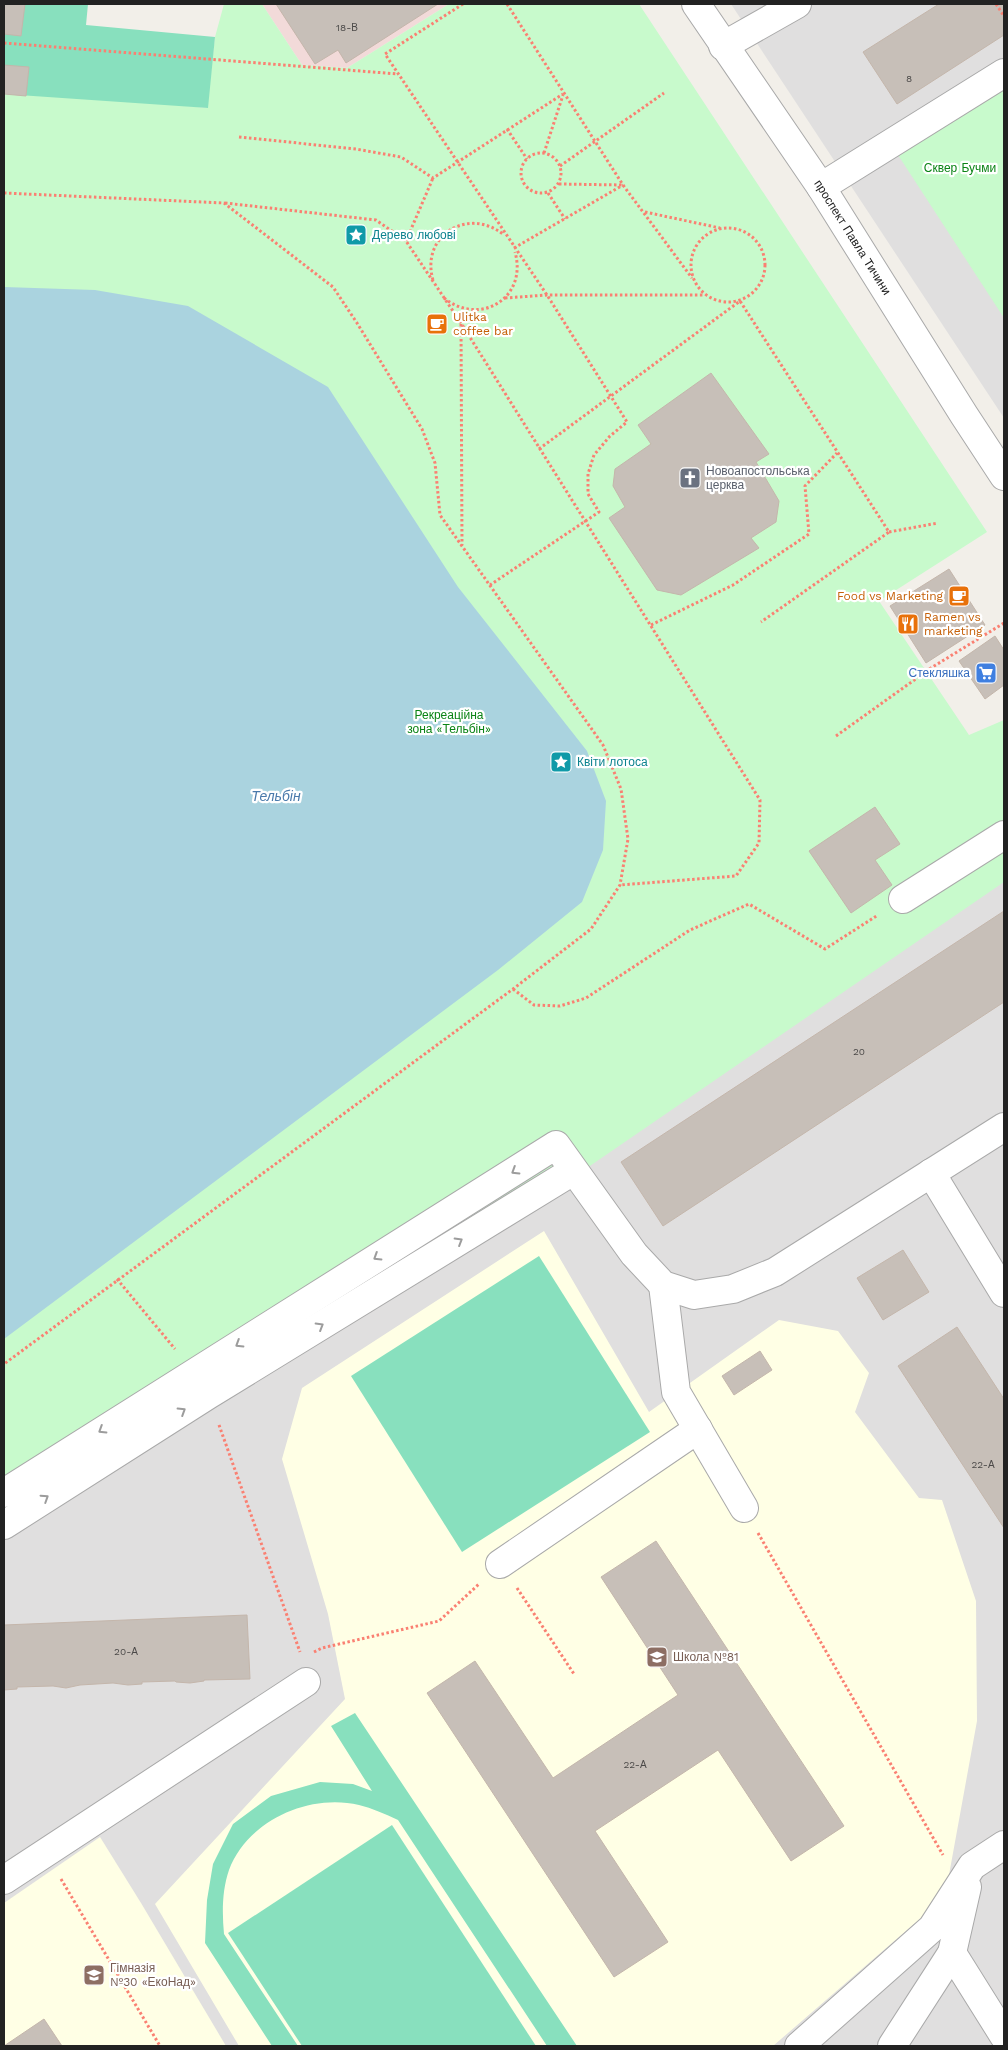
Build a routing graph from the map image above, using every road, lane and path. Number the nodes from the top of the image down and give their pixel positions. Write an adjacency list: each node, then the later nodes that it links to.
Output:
1 (463, 4): 9 (path)
2 (507, 4): 11 (path)
3 (696, 4): 8 (street, проспект Павла Тичини)
4 (797, 4): 8 (street)
5 (996, 4): 6 (path)
6 (1004, 16)
7 (4, 43): 9 (path)
8 (723, 46): 23 (street, проспект Павла Тичини)
9 (398, 74): 18 (path)
10 (1004, 74): 23 (street)
11 (564, 94): 13 (path); 15 (path); 16 (path)
12 (664, 94): 15 (path)
13 (508, 129): 17 (path); 18 (path)
14 (239, 138): 20 (path)
15 (594, 142): 19 (path); 22 (path)
16 (544, 153): 17 (path); 19 (path)
17 (527, 159): 25 (path)
18 (457, 161): 20 (path); 31 (path)
19 (560, 166): 21 (path)
20 (433, 178): 30 (path)
21 (559, 184): 22 (path); 25 (path)
22 (623, 185): 27 (path); 28 (path)
23 (822, 187): 43 (street, проспект Павла Тичини)
24 (4, 192): 26 (path)
25 (548, 192): 28 (path)
26 (224, 203): 30 (path); 47 (path)
27 (644, 212): 29 (path); 32 (path)
28 (565, 219): 31 (path)
29 (720, 228): 32 (path); 38 (path)
30 (406, 241): 33 (path)
31 (514, 248): 33 (path); 34 (path); 37 (path)
32 (692, 278): 35 (path)
33 (434, 284): 36 (path)
34 (547, 295): 35 (path); 37 (path); 40 (path)
35 (705, 295): 38 (path)
36 (442, 296): 37 (path); 39 (path)
37 (504, 298)
38 (740, 300): 40 (path); 42 (path)
39 (461, 323): 41 (path); 47 (path)
40 (610, 397): 41 (path); 44 (path)
41 (539, 449): 44 (path)
42 (837, 453): 46 (path); 51 (path)
43 (1004, 476)
44 (585, 520): 48 (path); 51 (path)
45 (938, 523): 46 (path)
46 (889, 532): 49 (path)
47 (462, 545): 48 (path)
48 (490, 585): 54 (path)
49 (761, 622)
50 (1004, 623): 52 (path)
51 (651, 625): 54 (path)
52 (836, 736)
53 (1004, 835): 55 (street)
54 (620, 885): 56 (path)
55 (903, 899): 56 (path)
56 (513, 989): 60 (path)
57 (1004, 1127): 59 (street)
58 (573, 1171): 61 (street); 64 (street, one-way to 58); 64 (street, one-way to 64)
59 (931, 1173): 61 (street); 62 (street)
60 (117, 1279): 63 (path); 64 (path)
61 (663, 1286): 65 (street)
62 (1004, 1293)
63 (4, 1364)
64 (200, 1383): 66 (street, one-way to 66); 68 (street, one-way to 64); 70 (path)
65 (698, 1429): 67 (street); 69 (street)
66 (4, 1493)
67 (744, 1508): 74 (path)
68 (4, 1524)
69 (500, 1564): 70 (path); 71 (path)
70 (304, 1670): 73 (street)
71 (574, 1674)
72 (1004, 1845): 74 (street)
73 (46, 1853): 75 (street); 78 (path)
74 (972, 1866): 76 (street); 79 (street)
75 (4, 1880)
76 (952, 1952): 77 (street); 80 (street)
77 (1004, 2036)
78 (160, 2046)
79 (798, 2046)
80 (892, 2046)

